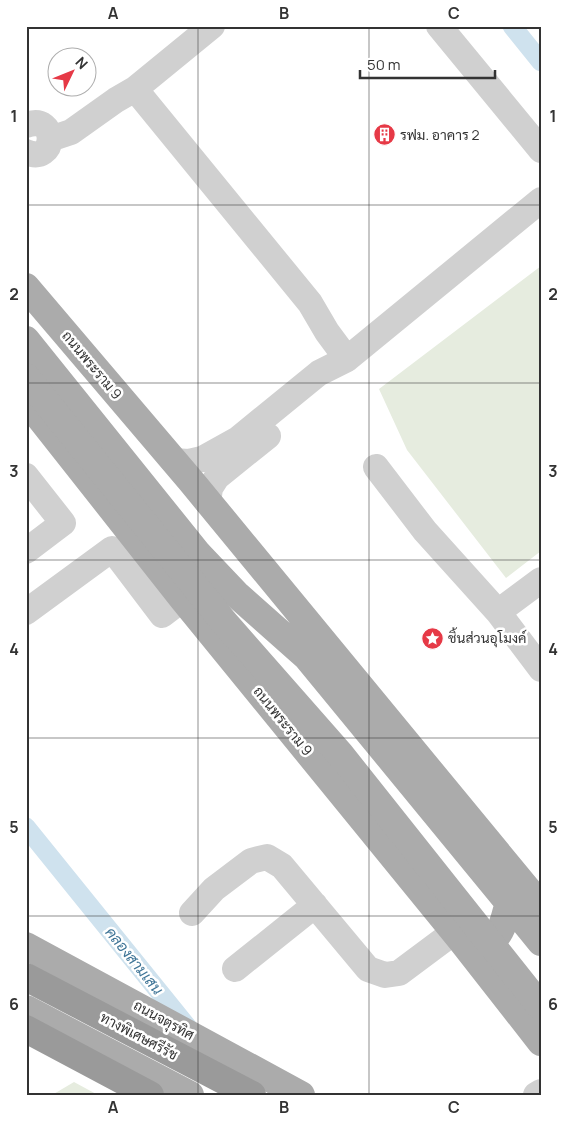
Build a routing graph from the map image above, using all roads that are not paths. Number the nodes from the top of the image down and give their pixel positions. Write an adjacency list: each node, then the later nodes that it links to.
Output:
1 (212, 26): 3 (lane)
2 (439, 26): 6 (lane)
3 (135, 89): 5 (lane); 12 (lane)
4 (26, 125): 5 (lane)
5 (50, 139): 7 (lane)
6 (541, 150)
7 (26, 152)
8 (541, 200): 12 (lane)
9 (26, 287): 10 (main road, ถนนพระราม 9)
10 (66, 334): 15 (main road, ถนนพระราม 9); 24 (main road)
11 (26, 340): 24 (main road)
12 (347, 359): 15 (lane); 18 (lane)
13 (26, 377): 36 (main road, ถนนพระราม 9, bridge)
14 (26, 400): 21 (main road, ถนนพระราม 9)
15 (173, 461): 18 (main road, ถนนพระราม 9)
16 (376, 467): 23 (lane)
17 (26, 476): 19 (lane)
18 (208, 503): 28 (main road, ถนนพระราม 9)
19 (26, 551)
20 (541, 580): 23 (lane)
21 (183, 599): 22 (lane); 30 (main road, ถนนพระราม 9)
22 (26, 612)
23 (498, 612): 25 (lane)
24 (307, 656): 26 (main road)
25 (541, 669)
26 (509, 902): 30 (main road); 31 (main road)
27 (315, 905): 29 (lane); 30 (lane); 33 (lane)
28 (541, 906)
29 (192, 913)
30 (458, 936): 34 (main road, ถนนพระราม 9)
31 (539, 940): 34 (main road)
32 (36, 951): 44 (main road, ถนนจตุรทิศ)
33 (235, 969)
34 (487, 973): 39 (main road, ถนนพระราม 9)
35 (26, 977): 43 (highway, ทางพิเศษศรีรัช)
36 (541, 1007)
37 (26, 1009): 42 (main road)
38 (26, 1029): 41 (highway)
39 (541, 1042)
40 (541, 1092): 45 (lane)
41 (150, 1095)
42 (190, 1095)
43 (252, 1095)
44 (301, 1095)
45 (536, 1095)

